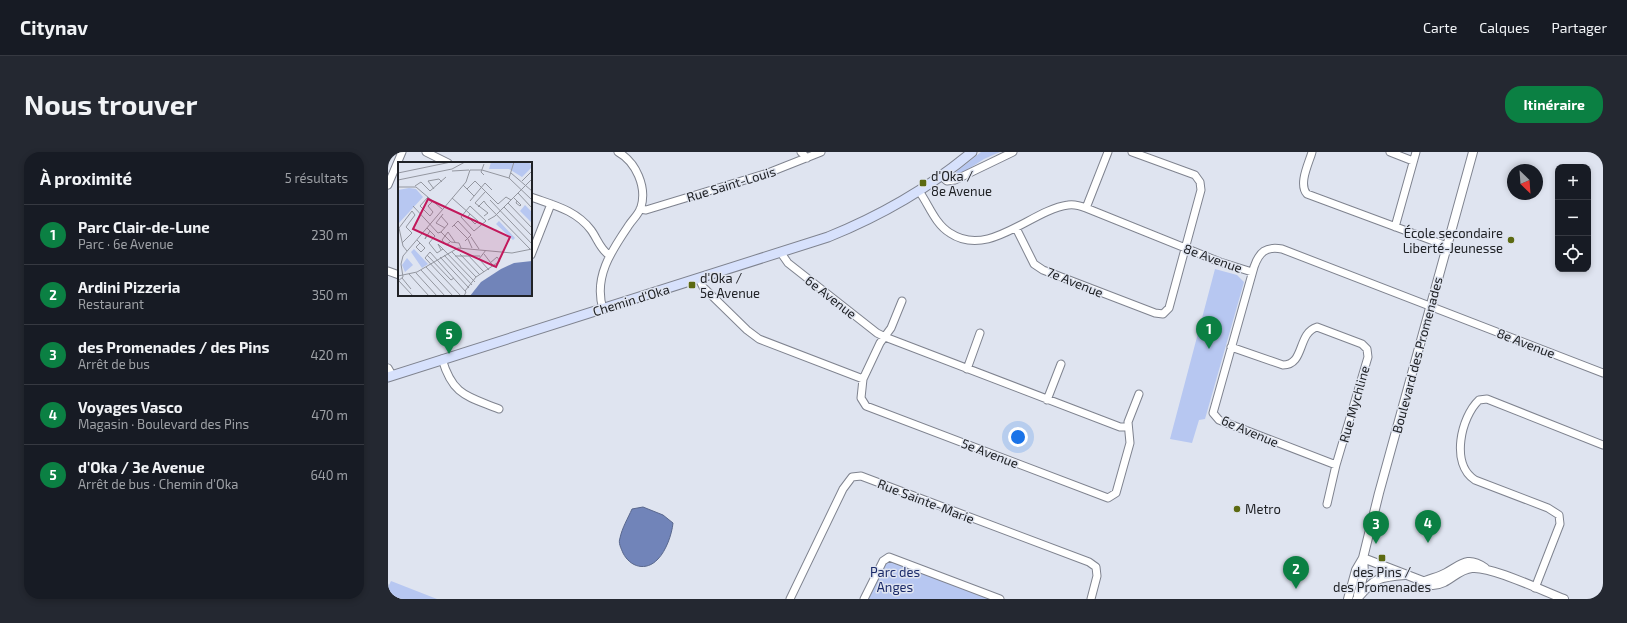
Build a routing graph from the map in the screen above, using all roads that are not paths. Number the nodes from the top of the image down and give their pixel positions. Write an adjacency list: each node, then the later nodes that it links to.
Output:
1 (402, 152): 18 (street)
2 (426, 152): 16 (street)
3 (618, 152): 23 (street)
4 (801, 152): 14 (street)
5 (821, 152): 14 (street, Rue Saint-Louis)
6 (972, 152): 17 (main road, Chemin d'Oka)
7 (1014, 152): 17 (street)
8 (1108, 152): 22 (street)
9 (1132, 152): 27 (street)
10 (1312, 152): 24 (street)
11 (1390, 152): 15 (street)
12 (1416, 152): 15 (street)
13 (1473, 152): 26 (street, Boulevard des Promenades)
14 (807, 158): 23 (street, Rue Saint-Louis)
15 (1413, 161): 24 (street)
16 (446, 162)
17 (941, 176): 19 (main road, Chemin d'Oka)
18 (388, 185)
19 (919, 191): 25 (street, 8e Avenue); 29 (main road, Chemin d'Oka)
20 (532, 197): 21 (street)
21 (551, 204): 28 (street); 30 (street)
22 (1086, 208): 25 (street, 8e Avenue); 27 (street, 8e Avenue)
23 (640, 209): 30 (street)
24 (1395, 227): 26 (street)
25 (1016, 228): 27 (street, 7e Avenue)
26 (1447, 246): 36 (street, Boulevard des Promenades)
27 (1186, 248): 32 (street, 8e Avenue)
28 (532, 252)
29 (781, 253): 34 (main road, Chemin d'Oka); 39 (street, 6e Avenue)
30 (609, 255): 37 (street)
31 (388, 271): 33 (street)
32 (1252, 272): 36 (street, 8e Avenue); 40 (street, 6e Avenue)
33 (398, 275)
34 (699, 279): 37 (main road, Chemin d'Oka); 46 (street)
35 (902, 301): 39 (street)
36 (1431, 306): 45 (street, 8e Avenue); 54 (street, Boulevard des Promenades)
37 (603, 309): 41 (main road, Chemin d'Oka)
38 (980, 333): 43 (street)
39 (885, 337): 43 (street, 6e Avenue); 46 (street)
40 (1231, 347): 52 (street, 6e Avenue); 52 (street, Rue Mychline)
41 (442, 360): 44 (main road, Chemin d'Oka); 49 (street)
42 (1060, 364): 48 (street)
43 (967, 369): 48 (street, 6e Avenue)
44 (389, 373)
45 (1603, 373)
46 (864, 379): 50 (street, 5e Avenue)
47 (1139, 394): 50 (street)
48 (1048, 400): 50 (street, 6e Avenue)
49 (499, 409)
50 (1128, 427)
51 (1603, 445): 56 (street)
52 (1336, 465): 53 (street, Rue Mychline)
53 (1327, 504)
54 (1363, 558): 55 (street); 61 (street, Boulevard des Promenades); 62 (street, Boulevard des Promenades)
55 (1409, 575): 56 (street); 62 (street)
56 (1535, 588): 63 (street)
57 (790, 599): 60 (street, Rue Sainte-Marie)
58 (864, 599): 59 (street)
59 (1000, 599)
60 (1091, 599)
61 (1348, 599)
62 (1357, 599)
63 (1564, 599)

